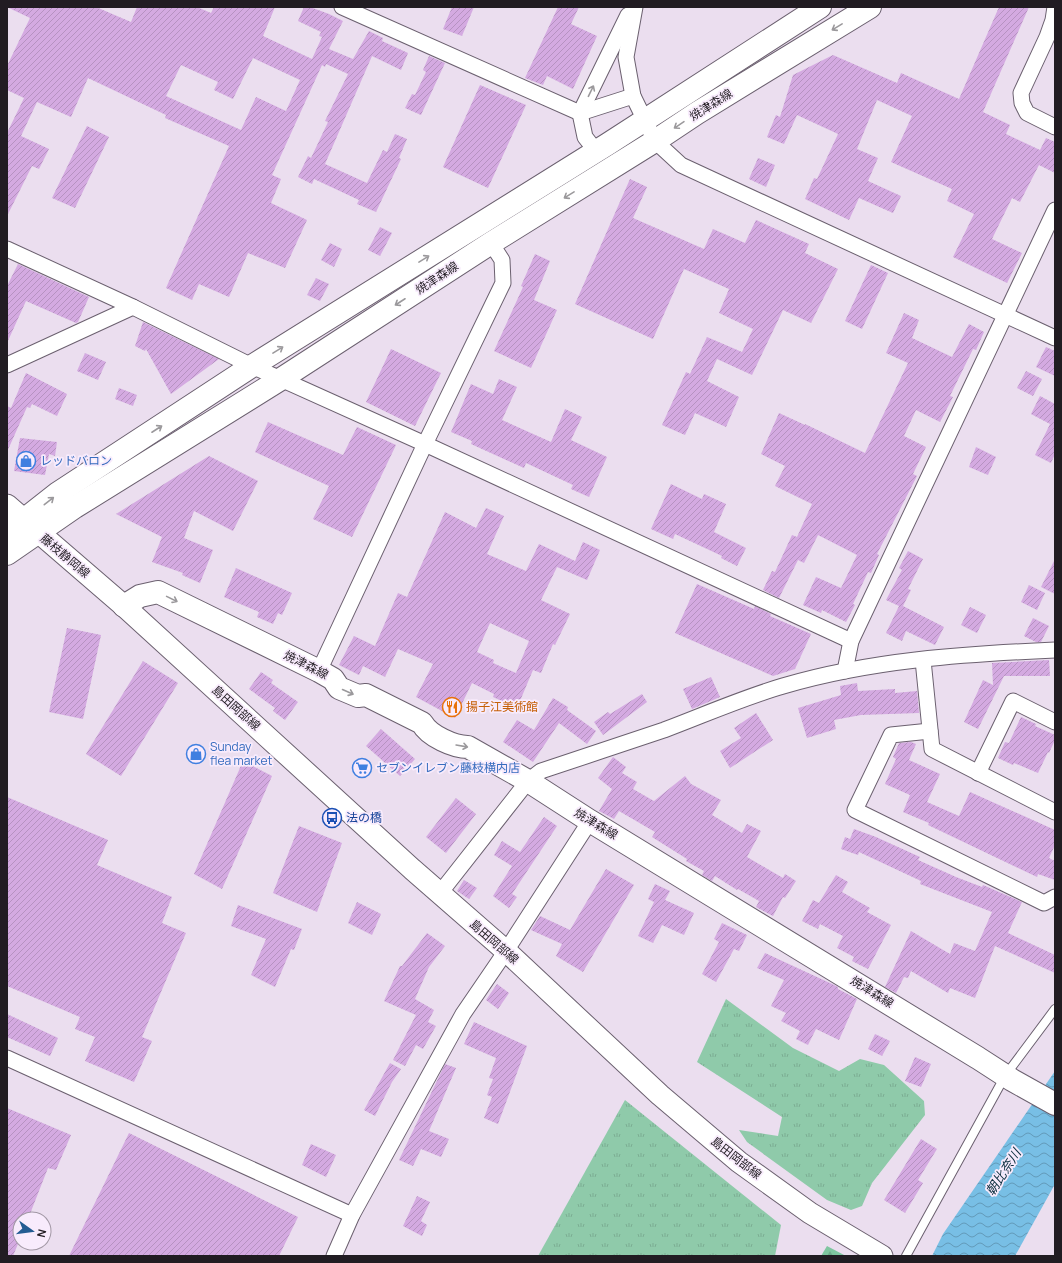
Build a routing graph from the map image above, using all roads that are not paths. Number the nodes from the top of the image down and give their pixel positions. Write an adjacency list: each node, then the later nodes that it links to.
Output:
1 (342, 7): 7 (street)
2 (634, 7): 6 (street); 7 (street, one-way to 2)
3 (820, 7): 8 (main road, 焼津森線)
4 (870, 7): 10 (main road, 焼津森線, one-way to 10)
5 (1055, 7): 9 (street)
6 (633, 96): 7 (street); 8 (street)
7 (580, 114): 11 (street)
8 (644, 121): 10 (street); 11 (main road, 焼津森線)
9 (1055, 127)
10 (655, 141): 13 (main road, 焼津森線, one-way to 13); 16 (street)
11 (596, 151): 19 (main road, 焼津森線, one-way to 11)
12 (1055, 210): 16 (street)
13 (491, 243): 20 (main road, 焼津森線, one-way to 20); 21 (street)
14 (7, 248): 15 (street)
15 (133, 307): 18 (street); 19 (street)
16 (1006, 315): 17 (street); 27 (street)
17 (1055, 338)
18 (7, 365)
19 (252, 366): 20 (street); 23 (main road, 焼津森線, one-way to 19)
20 (281, 379): 21 (street); 23 (main road, 焼津森線)
21 (425, 444): 27 (street); 30 (street)
22 (7, 505): 23 (main road, 藤枝静岡線)
23 (23, 524): 24 (main road, 焼津森線); 25 (main road, 焼津森線); 26 (main road, 藤枝静岡線)
24 (7, 533)
25 (7, 554)
26 (124, 606): 30 (main road, 焼津森線, one-way to 30); 38 (main road, 島田岡部線)
27 (851, 641): 31 (street)
28 (1055, 650): 29 (street)
29 (923, 660): 31 (street); 33 (street)
30 (319, 671): 35 (main road, 焼津森線, one-way to 35)
31 (845, 671): 35 (street)
32 (1055, 722): 34 (street)
33 (930, 731): 34 (street); 39 (street)
34 (978, 773): 36 (street)
35 (528, 781): 37 (main road, 焼津森線); 38 (street)
36 (1055, 812)
37 (590, 821): 40 (street); 43 (main road, 焼津森線)
38 (440, 893): 40 (main road, 島田岡部線)
39 (1055, 897)
40 (506, 951): 45 (street); 47 (main road, 島田岡部線)
41 (1055, 1009): 43 (lane)
42 (7, 1058): 45 (street)
43 (1009, 1078): 44 (main road, 焼津森線); 48 (lane)
44 (1055, 1104)
45 (352, 1215): 46 (street)
46 (334, 1256)
47 (882, 1256)
48 (906, 1256)

